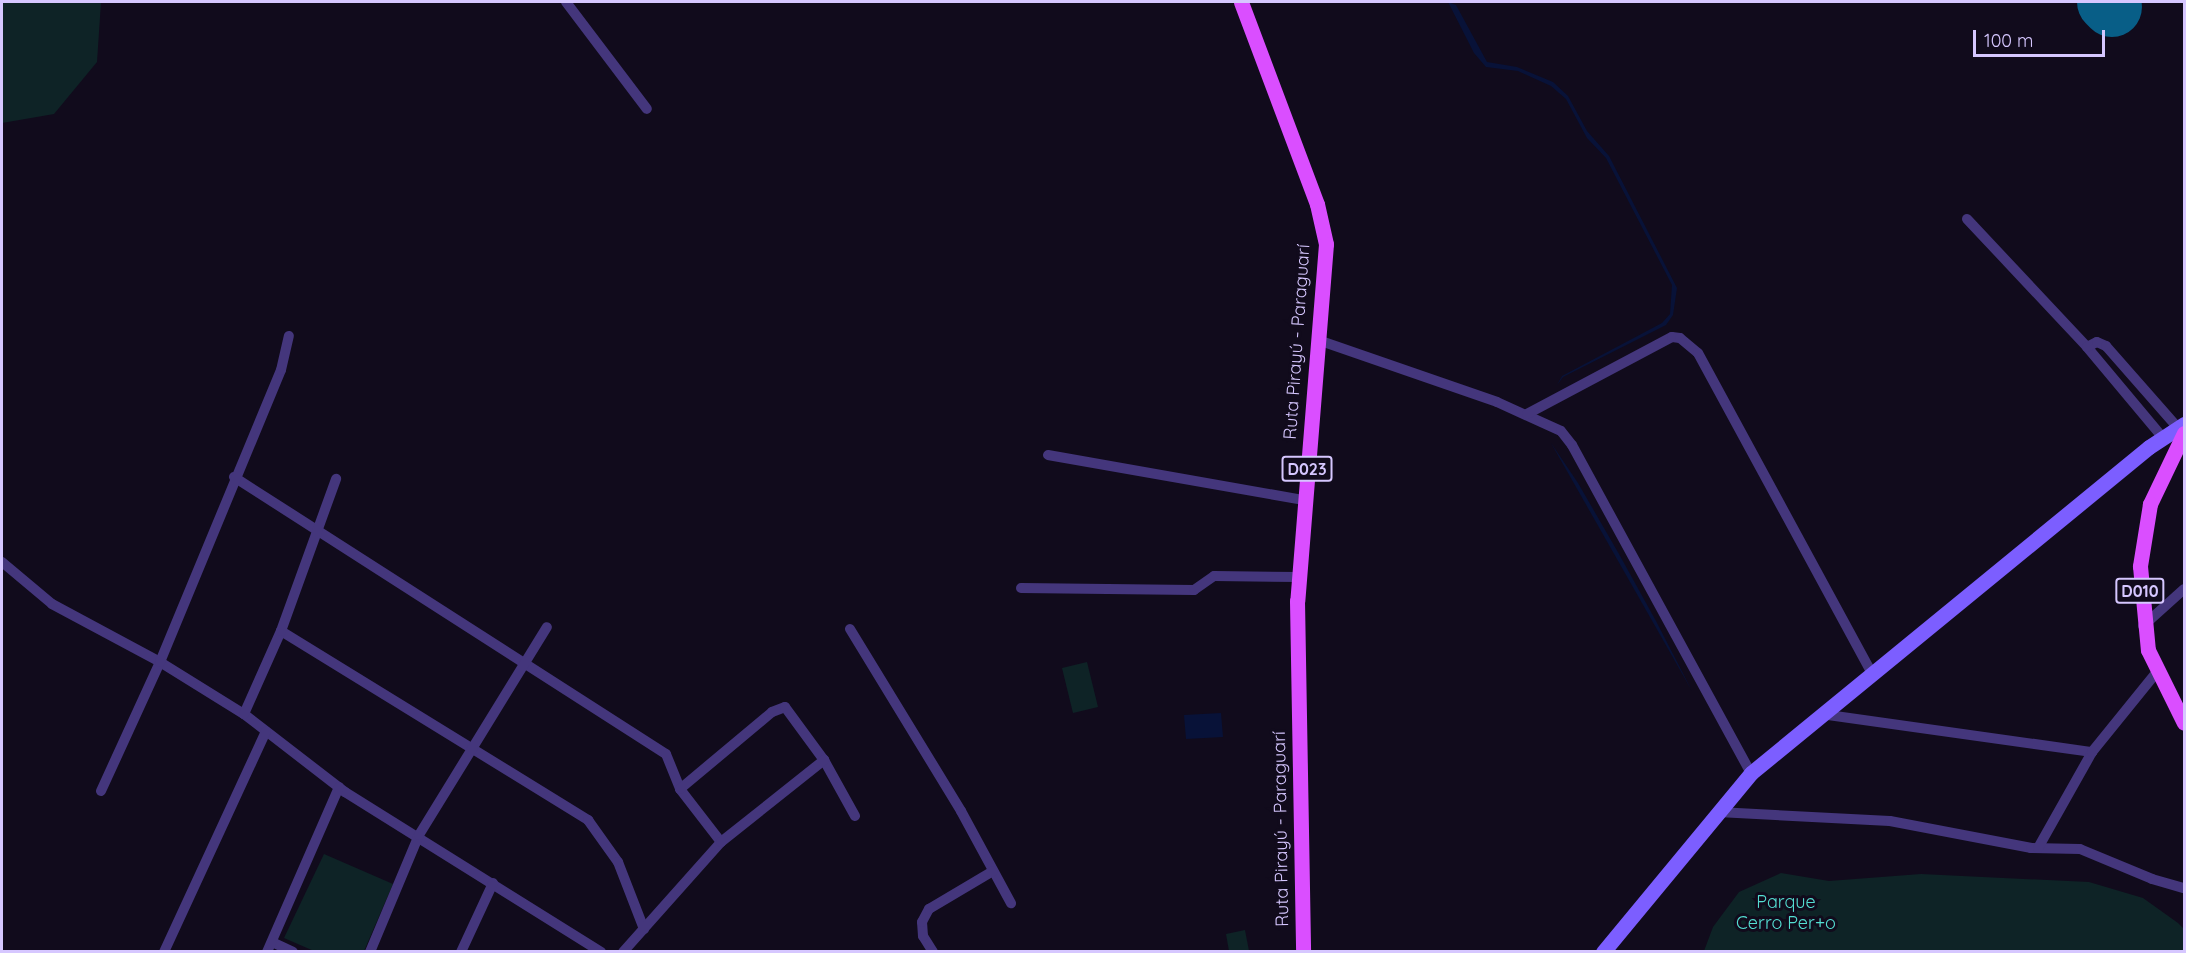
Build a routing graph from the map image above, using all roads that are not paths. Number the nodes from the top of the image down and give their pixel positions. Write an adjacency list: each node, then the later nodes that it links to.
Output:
1 (566, 2): 3 (street)
2 (1241, 2): 6 (main road, Ruta Pirayú - Paraguarí / D023)
3 (646, 109)
4 (1967, 219): 7 (street)
5 (289, 336): 14 (street)
6 (1318, 340): 8 (street); 16 (main road, Ruta Pirayú - Paraguarí / D023)
7 (2087, 348): 9 (street); 10 (street)
8 (1527, 414): 28 (street); 37 (street)
9 (2182, 428): 10 (main road); 13 (main road, D010)
10 (2163, 438): 11 (main road)
11 (2149, 447): 13 (main road); 28 (main road)
12 (1048, 455): 16 (street)
13 (2167, 463): 23 (main road, D010)
14 (234, 477): 17 (street); 26 (street)
15 (336, 479): 17 (street)
16 (1304, 500): 19 (main road, Ruta Pirayú - Paraguarí / D023)
17 (317, 531): 25 (street); 27 (street)
18 (2, 562): 26 (street)
19 (1299, 577): 20 (street); 59 (main road, Ruta Pirayú - Paraguarí / D023)
20 (1021, 588)
21 (2184, 589): 23 (street)
22 (547, 627): 27 (street)
23 (2143, 627): 29 (main road, D010)
24 (850, 629): 46 (street)
25 (281, 631): 30 (street); 34 (street)
26 (160, 662): 30 (street); 40 (street)
27 (524, 665): 34 (street); 39 (street)
28 (1871, 671): 31 (main road)
29 (2156, 673): 32 (main road, D010); 35 (street)
30 (244, 714): 33 (street)
31 (1821, 714): 35 (street); 37 (main road)
32 (2184, 723)
33 (266, 731): 38 (street); 52 (street)
34 (473, 750): 43 (street); 50 (street)
35 (2092, 752): 45 (street)
36 (824, 760): 39 (street); 42 (street); 44 (street)
37 (1751, 773): 41 (main road)
38 (339, 787): 43 (street); 51 (street)
39 (680, 789): 44 (street)
40 (101, 791)
41 (1718, 812): 45 (street); 60 (main road)
42 (855, 816)
43 (418, 835): 47 (street); 54 (street)
44 (721, 842): 50 (street)
45 (2038, 848): 48 (street)
46 (993, 871): 49 (street); 58 (street)
47 (493, 883): 55 (street); 56 (street)
48 (2184, 888)
49 (1011, 903)
50 (644, 929): 57 (street)
51 (269, 947): 53 (street)
52 (164, 951)
53 (293, 951)
54 (370, 951)
55 (461, 951)
56 (602, 951)
57 (624, 951)
58 (933, 951)
59 (1303, 951)
60 (1603, 951)

